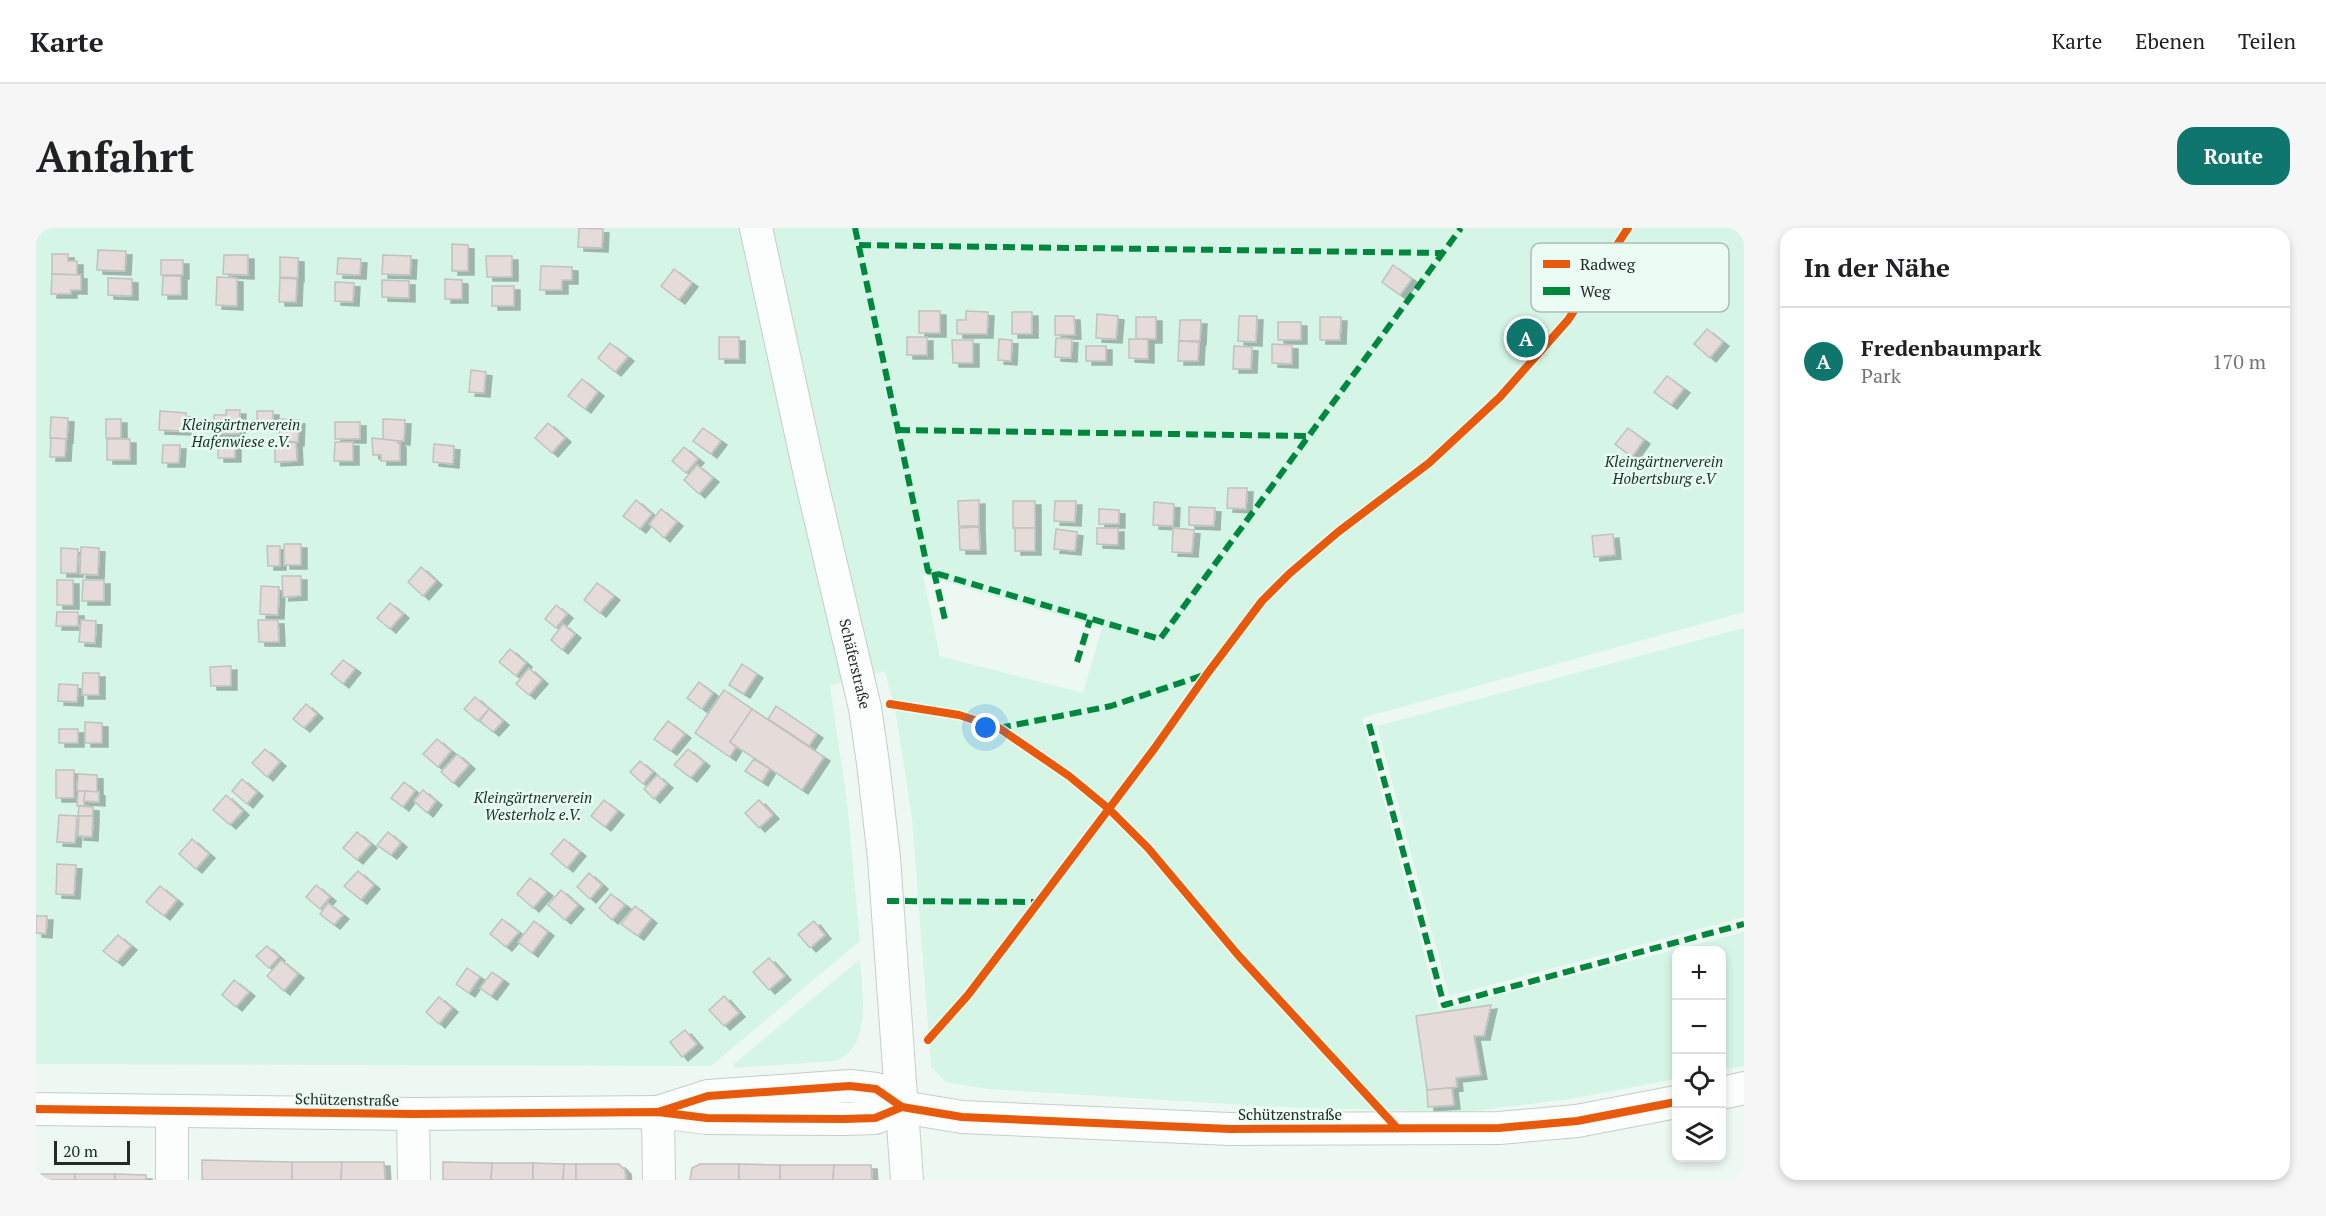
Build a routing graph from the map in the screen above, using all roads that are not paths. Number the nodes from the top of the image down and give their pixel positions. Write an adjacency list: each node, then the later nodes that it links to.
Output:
1 (756, 228): 5 (street, Schäferstraße)
2 (1744, 1088): 3 (street)
3 (1726, 1092)
4 (1672, 1103): 5 (street, Schützenstraße)
5 (903, 1107): 8 (street, Schützenstraße); 13 (street, Schäferstraße)
6 (36, 1109): 7 (street, Schützenstraße)
7 (172, 1111): 9 (street, Schützenstraße); 10 (street)
8 (658, 1112): 9 (street, Schützenstraße); 12 (street)
9 (413, 1114): 11 (street)
10 (172, 1180)
11 (414, 1180)
12 (660, 1180)
13 (907, 1180)

